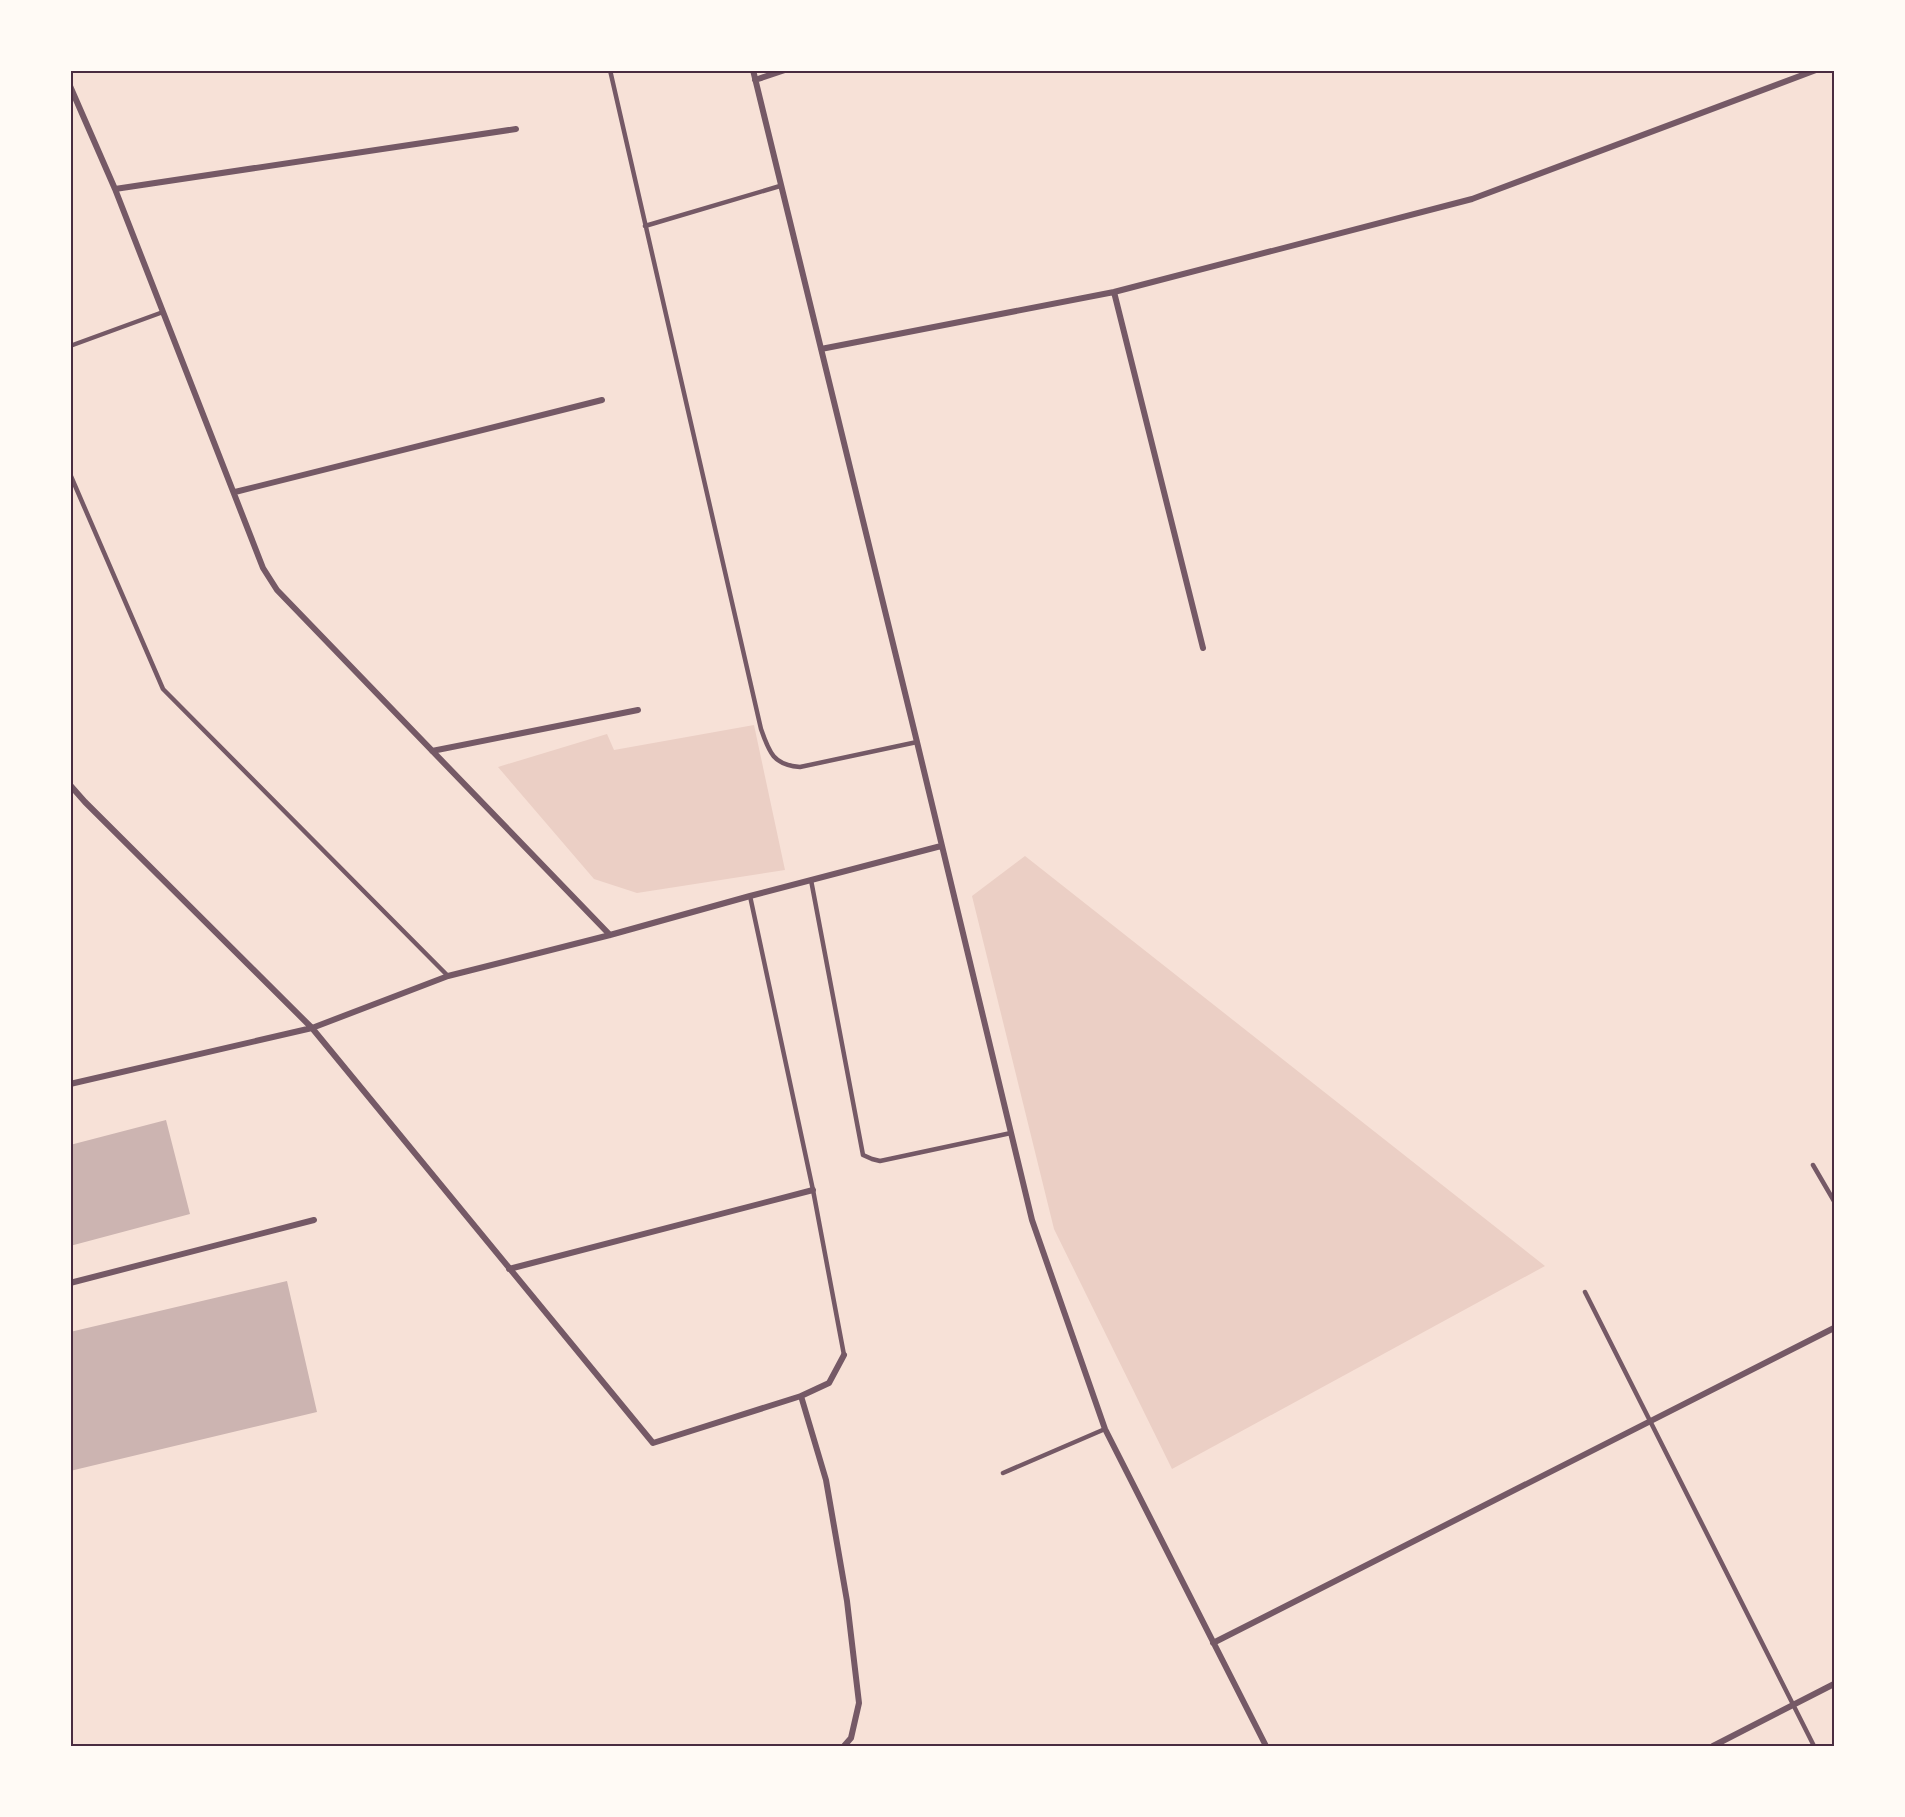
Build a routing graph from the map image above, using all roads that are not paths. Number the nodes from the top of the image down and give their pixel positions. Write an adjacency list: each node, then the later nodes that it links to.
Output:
1 (610, 70): 10 (lane)
2 (753, 70): 5 (street)
3 (785, 70): 5 (street)
4 (1816, 70): 11 (street)
5 (755, 80): 8 (street)
6 (70, 86): 9 (street)
7 (516, 129): 9 (street)
8 (780, 186): 10 (lane); 14 (street)
9 (115, 189): 12 (street)
10 (645, 226): 20 (lane)
11 (1114, 292): 14 (street); 18 (street)
12 (163, 312): 13 (lane); 17 (street)
13 (70, 346)
14 (821, 349): 20 (street)
15 (602, 400): 17 (street)
16 (70, 474): 27 (lane)
17 (235, 492): 21 (street)
18 (1203, 648)
19 (638, 710): 21 (street)
20 (917, 741): 23 (street)
21 (432, 751): 26 (street)
22 (70, 785): 28 (street)
23 (941, 846): 24 (street); 30 (street)
24 (811, 880): 25 (street); 30 (lane)
25 (750, 896): 26 (street); 32 (lane)
26 (610, 935): 27 (street)
27 (448, 976): 28 (street)
28 (312, 1028): 29 (street); 35 (street)
29 (70, 1084)
30 (1011, 1133): 42 (street)
31 (1813, 1166): 33 (lane)
32 (813, 1190): 35 (street); 39 (lane)
33 (1834, 1201)
34 (314, 1220): 36 (street)
35 (509, 1269): 40 (street)
36 (70, 1283)
37 (1585, 1292): 41 (lane)
38 (1834, 1328): 41 (street)
39 (844, 1354): 40 (street)
40 (801, 1396): 47 (street)
41 (1650, 1421): 44 (street); 46 (lane)
42 (1105, 1429): 43 (lane); 44 (street)
43 (1003, 1473)
44 (1212, 1643): 48 (street)
45 (1834, 1684): 46 (street)
46 (1793, 1706): 49 (street); 50 (lane)
47 (844, 1746)
48 (1266, 1746)
49 (1713, 1746)
50 (1814, 1746)

